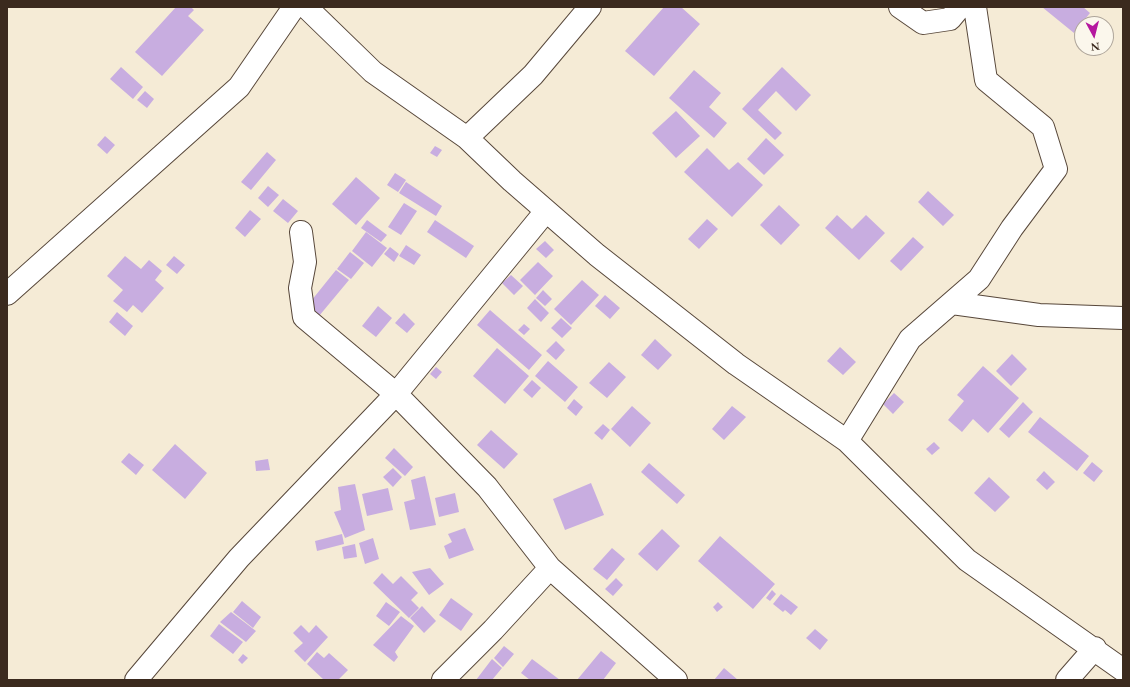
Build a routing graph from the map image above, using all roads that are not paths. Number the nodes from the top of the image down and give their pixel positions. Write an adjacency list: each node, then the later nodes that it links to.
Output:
1 (294, 7): 10 (street)
2 (590, 7): 7 (street)
3 (900, 7): 4 (street)
4 (960, 7)
5 (975, 7): 11 (street)
6 (318, 12): 7 (street)
7 (467, 138): 8 (street)
8 (546, 211): 13 (street); 14 (street)
9 (301, 232): 13 (street)
10 (7, 294)
11 (952, 303): 12 (street); 14 (street)
12 (1123, 318)
13 (396, 394): 15 (street); 18 (street)
14 (847, 441): 16 (street)
15 (550, 568): 19 (street); 20 (street)
16 (1095, 648): 17 (street); 21 (street)
17 (1123, 670)
18 (136, 680)
19 (443, 680)
20 (676, 680)
21 (1067, 680)

